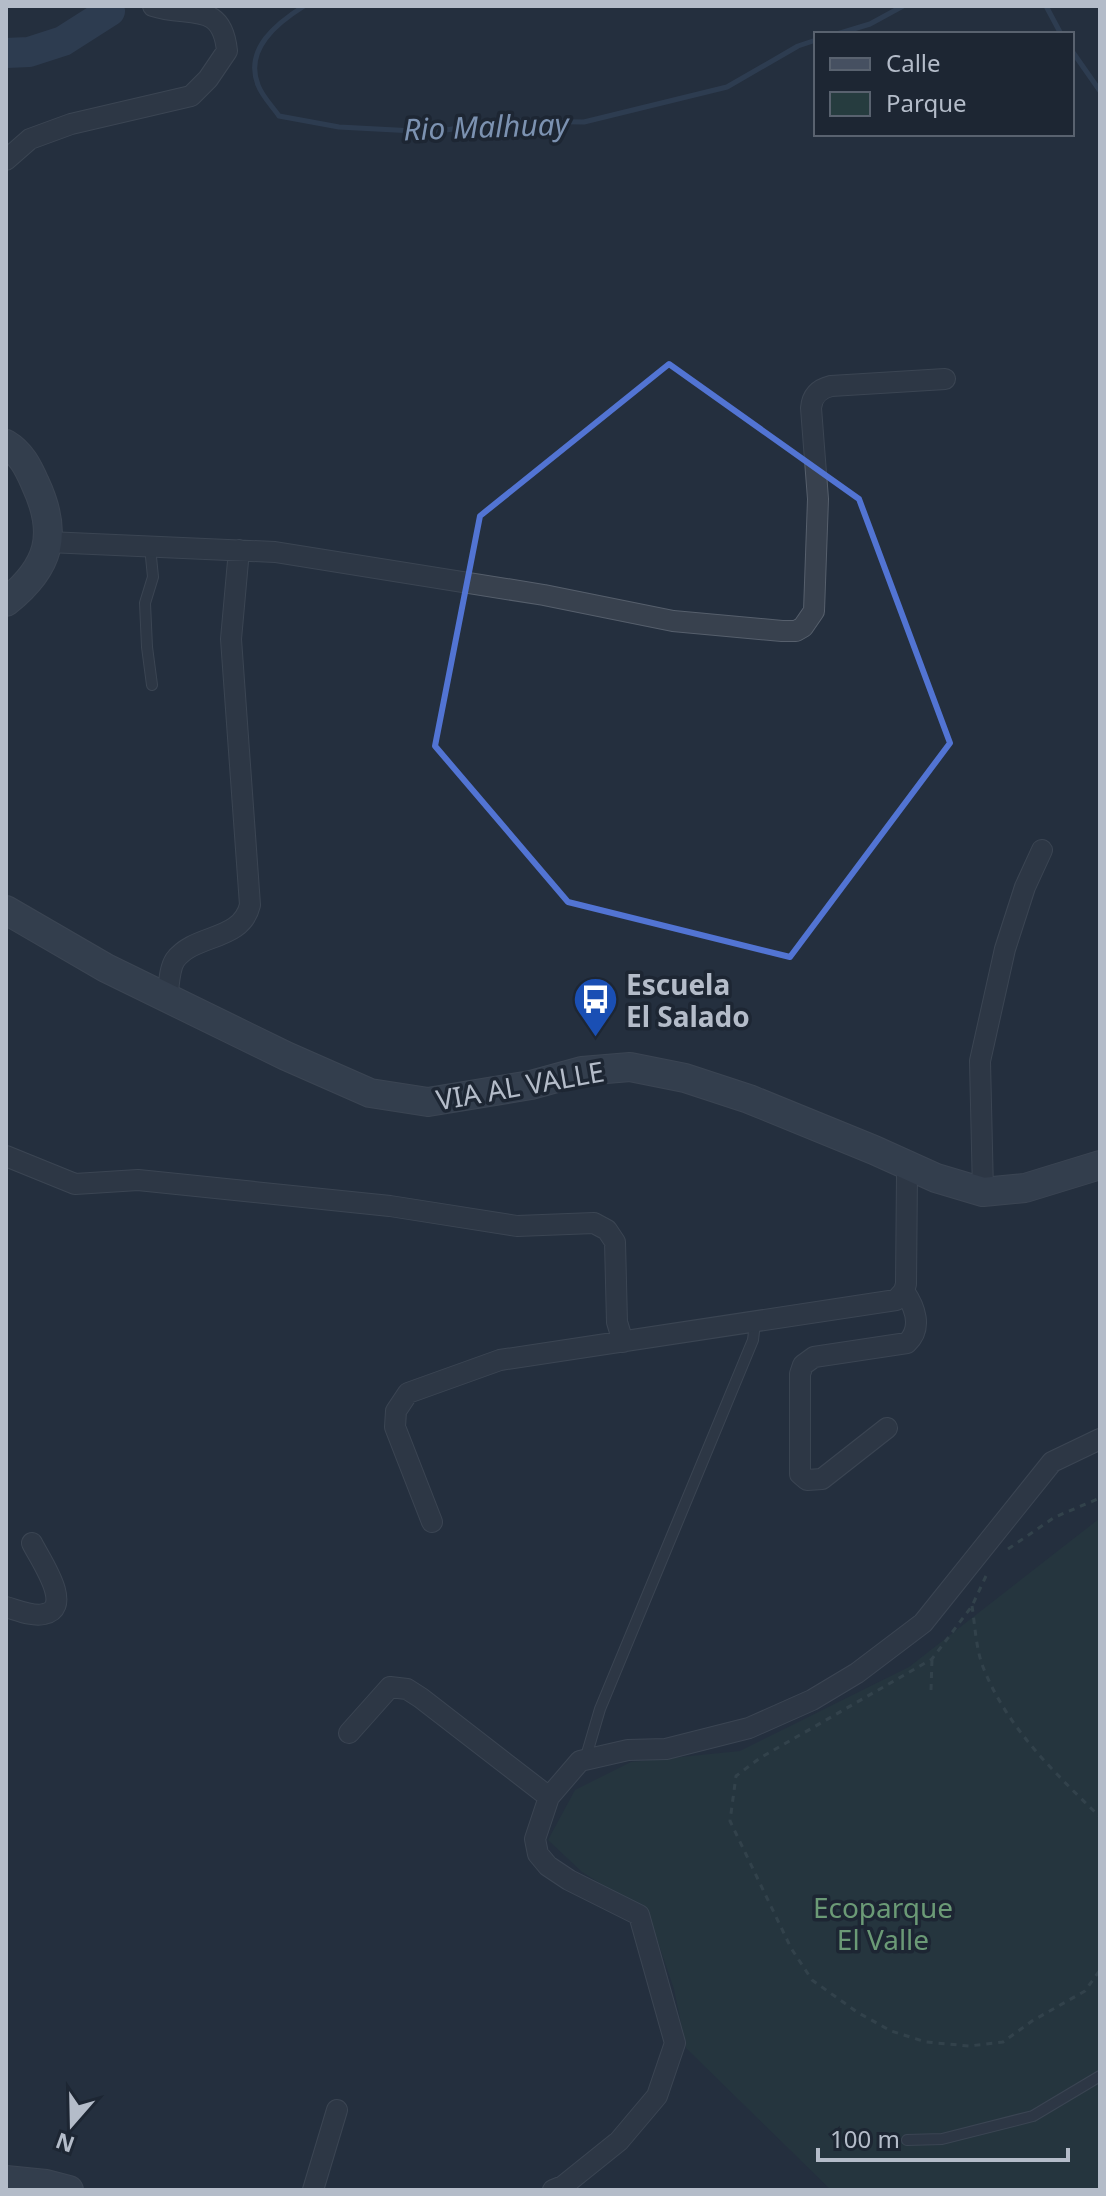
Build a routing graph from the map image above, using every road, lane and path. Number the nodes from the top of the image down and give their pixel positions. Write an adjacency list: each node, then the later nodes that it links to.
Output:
1 (153, 6): 2 (street)
2 (6, 160)
3 (945, 379): 7 (street)
4 (6, 444): 5 (main road)
5 (48, 542): 6 (street); 8 (main road)
6 (150, 547): 7 (street); 9 (lane)
7 (239, 550): 12 (street)
8 (6, 602)
9 (152, 685)
10 (1042, 850): 16 (street)
11 (6, 910): 12 (main road, VIA AL VALLE)
12 (167, 998): 15 (main road, VIA AL VALLE)
13 (6, 1156): 19 (street)
14 (1100, 1165): 16 (main road, VIA AL VALLE)
15 (912, 1168): 16 (main road, VIA AL VALLE); 17 (street)
16 (983, 1192)
17 (904, 1291): 18 (street); 20 (street)
18 (755, 1323): 19 (street); 32 (lane)
19 (623, 1342): 23 (street)
20 (887, 1428)
21 (1100, 1439): 32 (street)
22 (1100, 1498): 25 (path)
23 (432, 1522)
24 (32, 1543): 28 (street)
25 (1005, 1550)
26 (988, 1571): 27 (path)
27 (972, 1606): 29 (path); 34 (path)
28 (6, 1607)
29 (932, 1659): 30 (path); 35 (path)
30 (931, 1690)
31 (349, 1733): 33 (street)
32 (585, 1760): 33 (street)
33 (549, 1797): 42 (street)
34 (1100, 1817)
35 (1100, 1970)
36 (1100, 2076): 38 (lane)
37 (337, 2110): 41 (street)
38 (907, 2140)
39 (6, 2180): 40 (main road)
40 (53, 2188)
41 (313, 2190)
42 (553, 2190)

